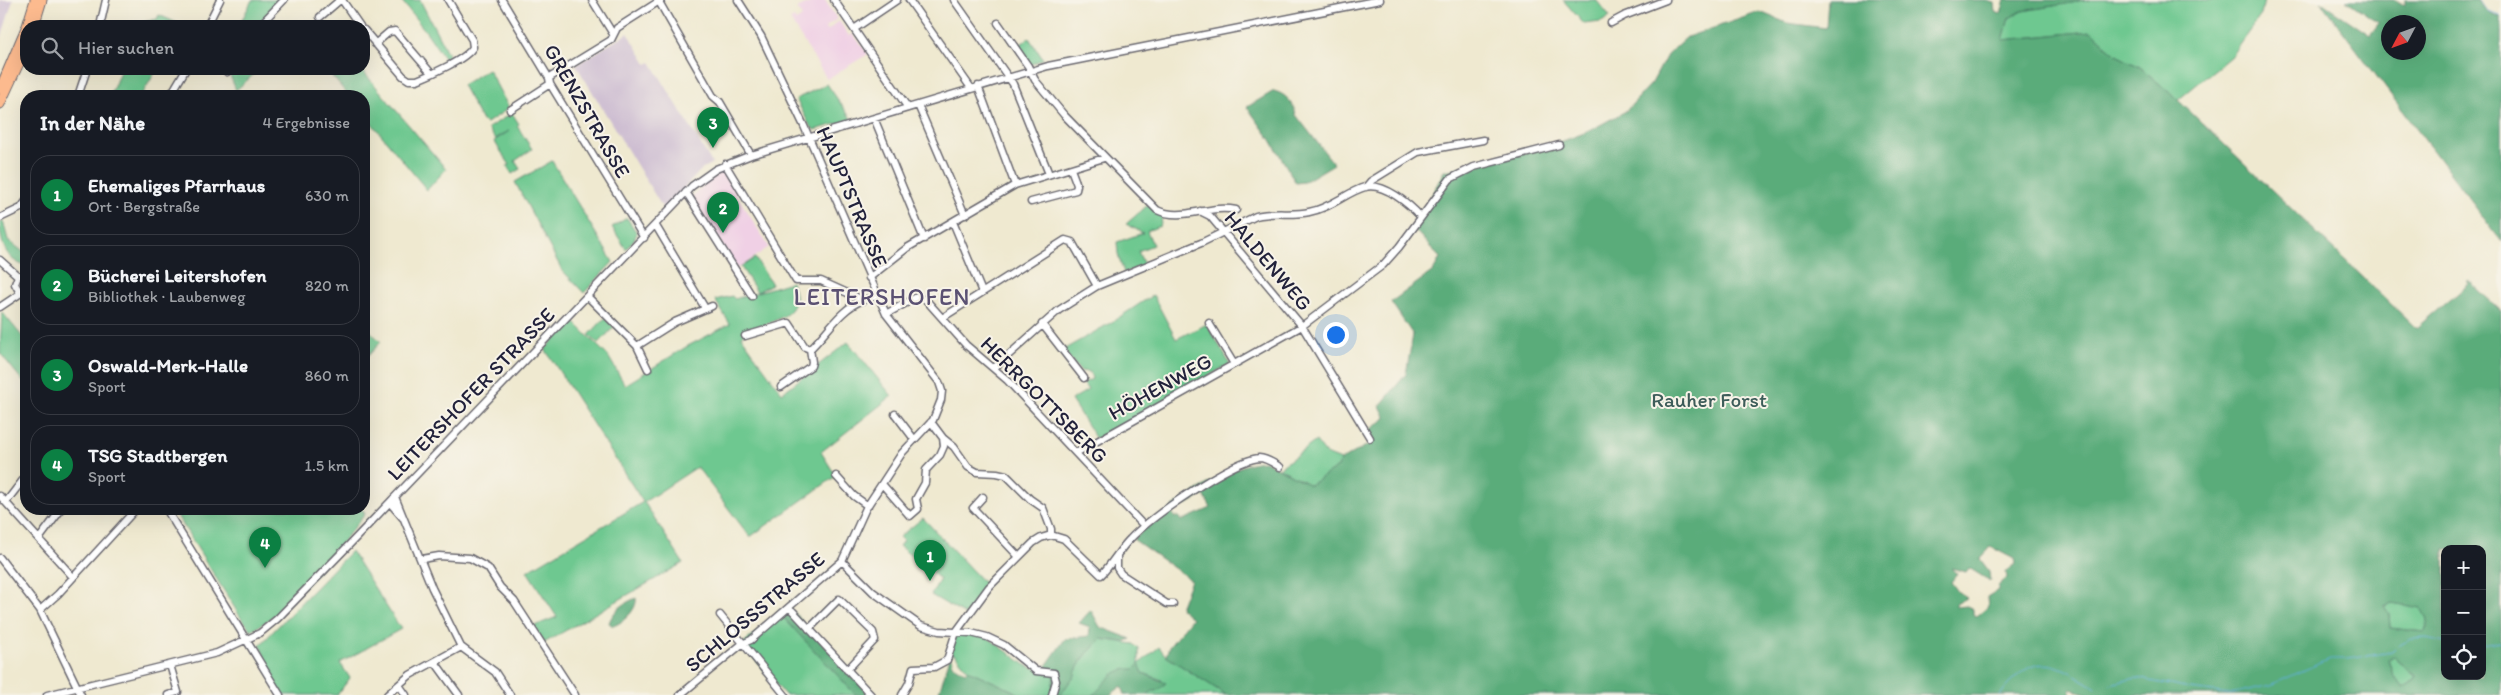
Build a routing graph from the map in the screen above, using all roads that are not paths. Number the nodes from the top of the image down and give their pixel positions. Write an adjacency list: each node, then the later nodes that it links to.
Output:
1 (35, 0): 19 (highway)
2 (42, 0): 20 (highway)
3 (106, 0): 21 (street)
4 (220, 0): 22 (street)
5 (284, 0): 23 (street)
6 (341, 0): 18 (street); 24 (street)
7 (448, 0): 34 (street)
8 (502, 0): 38 (street, GRENZSTRASSE)
9 (592, 0): 28 (street)
10 (659, 0): 28 (street); 52 (street)
11 (738, 0): 49 (street, HAUPTSTRASSE)
12 (834, 0): 27 (street)
13 (897, 0): 27 (street)
14 (910, 0): 40 (street)
15 (954, 0): 37 (street)
16 (1380, 0): 33 (street, LEITERSHOFER STRASSE)
17 (1666, 0): 26 (street)
18 (320, 17)
19 (29, 20)
20 (36, 20)
21 (101, 20)
22 (210, 20)
23 (265, 20)
24 (356, 20)
25 (998, 23): 33 (street)
26 (1611, 23)
27 (854, 29): 46 (street)
28 (614, 34): 38 (street)
29 (370, 38): 31 (street)
30 (20, 43): 41 (highway)
31 (375, 44): 34 (street); 34 (street)
32 (20, 61): 44 (highway)
33 (1031, 71): 37 (street, LEITERSHOFER STRASSE); 53 (street)
34 (431, 73)
35 (85, 75): 42 (street)
36 (182, 75): 43 (street)
37 (1007, 78): 39 (street, LEITERSHOFER STRASSE); 56 (street)
38 (549, 81): 47 (street); 70 (street, GRENZSTRASSE)
39 (978, 86): 40 (street, LEITERSHOFER STRASSE); 57 (street)
40 (971, 88): 45 (street, LEITERSHOFER STRASSE)
41 (0, 89)
42 (80, 90)
43 (174, 90)
44 (0, 104)
45 (918, 105): 46 (street, LEITERSHOFER STRASSE); 64 (street)
46 (908, 108): 48 (street, LEITERSHOFER STRASSE)
47 (510, 110)
48 (874, 118): 49 (street, LEITERSHOFER STRASSE); 71 (street)
49 (810, 138): 52 (street, LEITERSHOFER STRASSE); 74 (street, HAUPTSTRASSE)
50 (1483, 140): 58 (street)
51 (1559, 145): 65 (street, HÖHENWEG)
52 (751, 155): 54 (street, LEITERSHOFER STRASSE)
53 (1104, 158): 55 (street); 63 (street)
54 (725, 164): 59 (street, LEITERSHOFER STRASSE); 82 (street)
55 (1071, 170): 56 (street); 60 (street)
56 (1049, 174): 57 (street)
57 (1016, 185): 64 (street)
58 (1366, 187): 65 (street); 69 (street)
59 (686, 192): 68 (street, LEITERSHOFER STRASSE); 80 (street)
60 (1031, 202)
61 (20, 208): 66 (street)
62 (1236, 210): 63 (street)
63 (1200, 211): 69 (street, HALDENWEG)
64 (965, 215): 67 (street)
65 (1421, 217): 90 (street, HÖHENWEG)
66 (0, 218)
67 (954, 222): 71 (street); 78 (street)
68 (656, 226): 70 (street, LEITERSHOFER STRASSE); 85 (street)
69 (1223, 233): 76 (street); 90 (street, HALDENWEG)
70 (644, 238): 79 (street, LEITERSHOFER STRASSE)
71 (924, 239): 74 (street)
72 (0, 260): 73 (street)
73 (18, 276): 75 (street)
74 (869, 278): 81 (street, HAUPTSTRASSE)
75 (20, 286)
76 (1097, 286): 78 (street); 89 (street)
77 (20, 292): 83 (street)
78 (982, 292): 87 (street)
79 (587, 296): 92 (street); 111 (street, LEITERSHOFER STRASSE)
80 (752, 296)
81 (877, 296): 82 (street); 86 (street, HAUPTSTRASSE)
82 (863, 300): 93 (street)
83 (1, 306)
84 (712, 306): 85 (street)
85 (705, 308): 92 (street)
86 (886, 314): 87 (street, HERRGOTTSBERG); 99 (street, HAUPTSTRASSE)
87 (942, 318): 95 (street, HERRGOTTSBERG)
88 (1209, 322): 94 (street, HÖHENWEG)
89 (1042, 324): 95 (street); 97 (street)
90 (1302, 326): 94 (street, HÖHENWEG); 103 (street, HALDENWEG)
91 (745, 336): 93 (street)
92 (637, 346): 96 (street)
93 (810, 349): 98 (street)
94 (1234, 364): 105 (street, HÖHENWEG)
95 (994, 368): 105 (street, HERRGOTTSBERG)
96 (648, 369)
97 (1084, 378)
98 (781, 387)
99 (941, 400): 101 (street, SCHLOSSSTRASSE)
100 (895, 414): 104 (street)
101 (931, 422): 102 (street); 104 (street, SCHLOSSSTRASSE)
102 (943, 438): 109 (street); 121 (street)
103 (1370, 438)
104 (914, 439): 109 (street, SCHLOSSSTRASSE)
105 (1076, 453): 120 (street, HERRGOTTSBERG)
106 (1280, 467): 120 (street)
107 (836, 476): 115 (street)
108 (20, 484): 113 (street)
109 (882, 484): 115 (street, SCHLOSSSTRASSE)
110 (0, 496): 113 (street)
111 (395, 497): 114 (street, LEITERSHOFER STRASSE); 119 (street)
112 (983, 497): 124 (street)
113 (6, 502): 122 (street)
114 (390, 503): 119 (street); 135 (street, LEITERSHOFER STRASSE)
115 (868, 506): 127 (street, SCHLOSSSTRASSE)
116 (57, 515): 122 (street)
117 (130, 515): 128 (street)
118 (170, 515): 135 (street)
119 (407, 523): 126 (street)
120 (1144, 526): 123 (street)
121 (1051, 536): 123 (street); 124 (street)
122 (39, 539): 128 (street)
123 (1117, 555): 129 (street)
124 (1020, 557): 134 (street)
125 (0, 558): 131 (street)
126 (422, 559): 137 (street); 150 (street)
127 (842, 561): 130 (street, SCHLOSSSTRASSE); 134 (street)
128 (73, 577): 131 (street)
129 (1173, 604)
130 (789, 607): 133 (street); 136 (street, SCHLOSSSTRASSE)
131 (40, 610): 142 (street)
132 (720, 615): 136 (street)
133 (809, 629): 140 (street); 140 (street)
134 (956, 632): 154 (street); 155 (street)
135 (246, 641): 139 (street, LEITERSHOFER STRASSE); 145 (street)
136 (742, 644): 151 (street, SCHLOSSSTRASSE); 152 (street)
137 (461, 647): 138 (street); 149 (street)
138 (434, 662): 141 (street); 148 (street)
139 (170, 665): 142 (street, LEITERSHOFER STRASSE); 144 (street)
140 (847, 670): 153 (street)
141 (399, 685): 146 (street); 147 (street)
142 (79, 692): 143 (street, LEITERSHOFER STRASSE)
143 (47, 695)
144 (168, 695)
145 (280, 695)
146 (387, 695)
147 (406, 695)
148 (459, 695)
149 (510, 695)
150 (574, 695)
151 (680, 695)
152 (785, 695)
153 (871, 695)
154 (902, 695)
155 (1052, 695)

